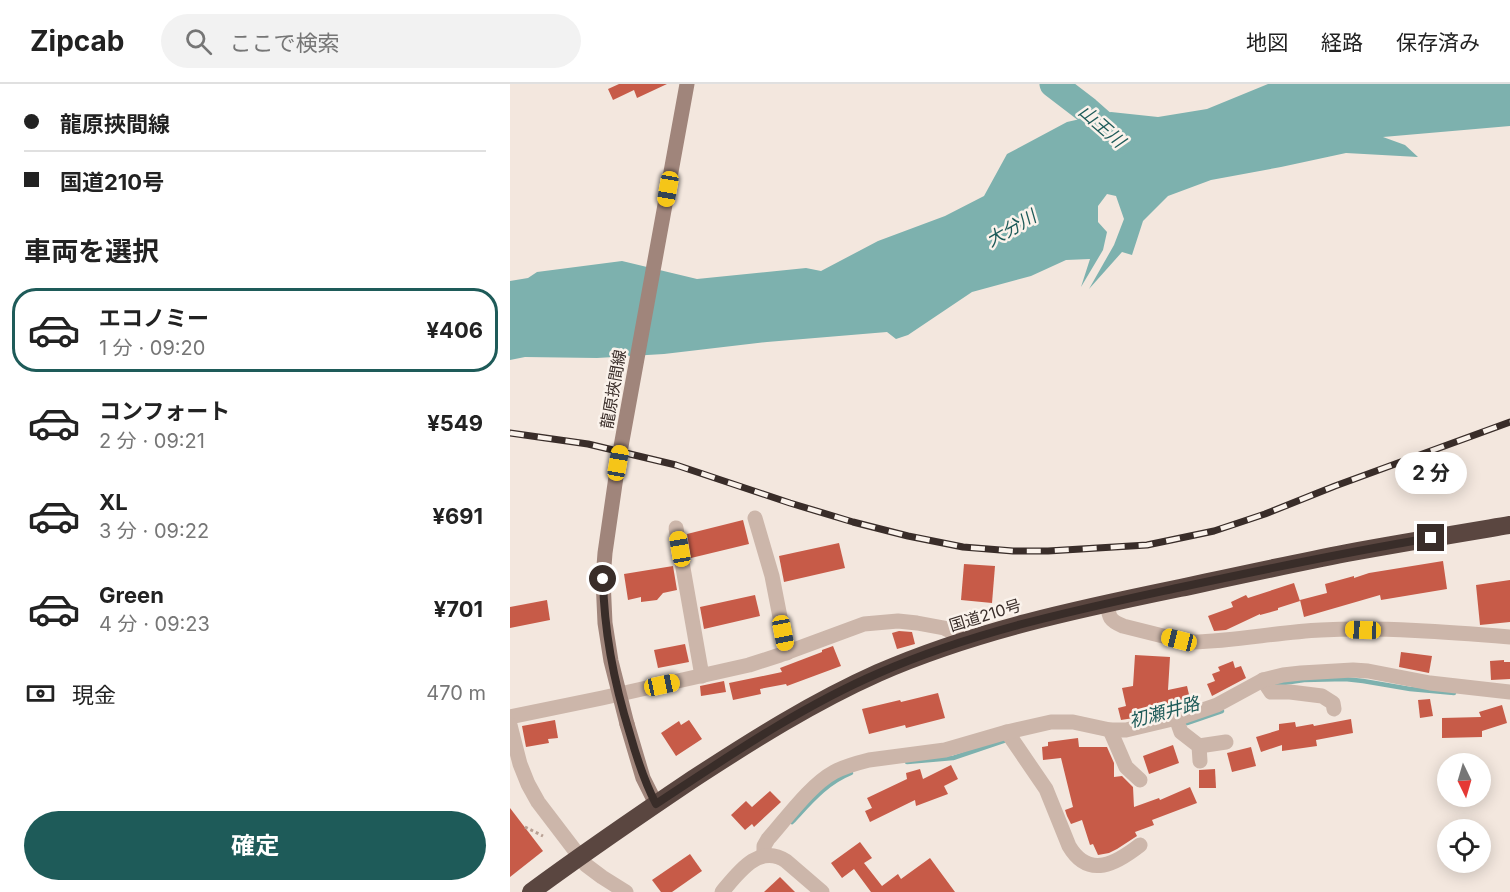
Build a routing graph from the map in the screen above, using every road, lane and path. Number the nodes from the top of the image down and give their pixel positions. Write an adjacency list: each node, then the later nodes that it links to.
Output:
1 (687, 84): 20 (main road, 龍原挾間線, bridge)
2 (755, 518): 8 (street)
3 (1510, 525): 5 (highway, 国道210号)
4 (676, 528): 9 (street)
5 (1107, 603): 6 (street); 7 (highway, 国道210号)
6 (1510, 637)
7 (967, 639): 8 (street); 20 (highway, 国道210号)
8 (787, 652): 9 (street)
9 (702, 676): 13 (street)
10 (1263, 680): 11 (street); 12 (street); 14 (street)
11 (1510, 692)
12 (1334, 709)
13 (510, 717)
14 (1176, 718): 16 (street); 18 (street)
15 (510, 725): 25 (street)
16 (1110, 730): 17 (street); 19 (street)
17 (1007, 732): 23 (street); 24 (street)
18 (1226, 742)
19 (1140, 780)
20 (656, 804): 25 (highway, 国道210号)
21 (525, 826): 22 (path)
22 (548, 842)
23 (1140, 845)
24 (764, 855): 28 (street); 29 (street)
25 (579, 857): 26 (highway, 国道210号); 27 (street)
26 (531, 892)
27 (626, 892)
28 (722, 892)
29 (822, 892)

